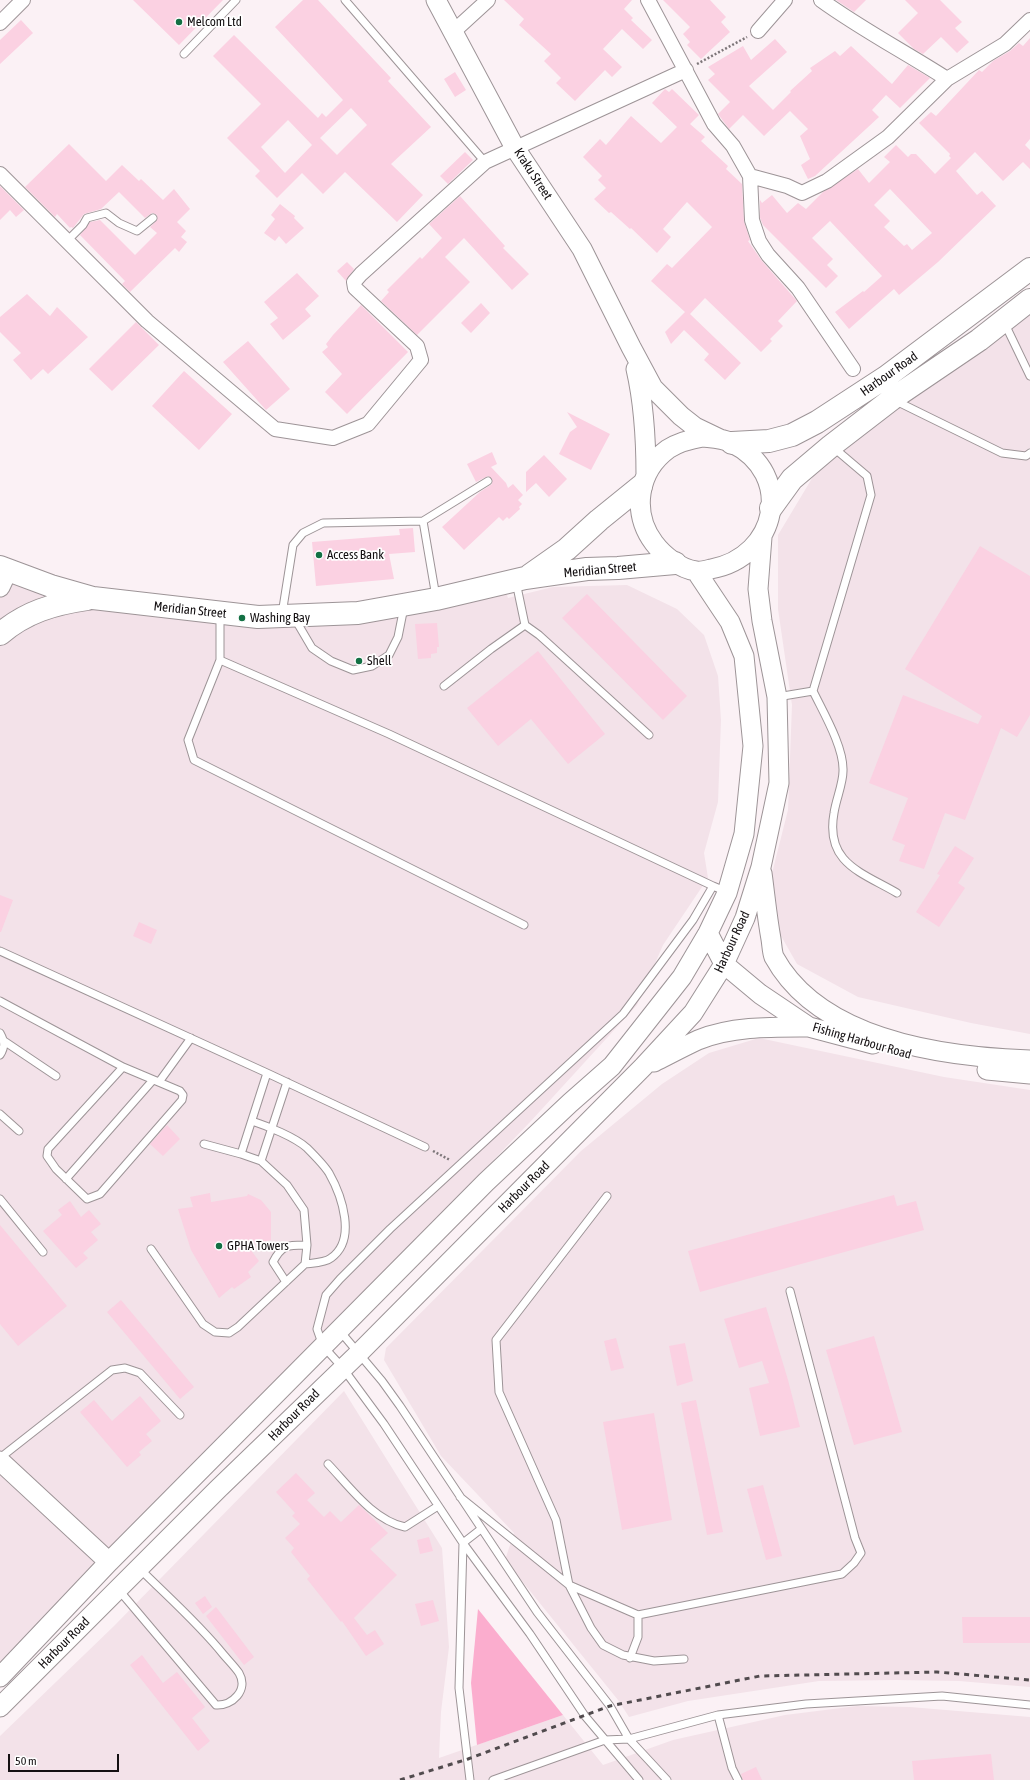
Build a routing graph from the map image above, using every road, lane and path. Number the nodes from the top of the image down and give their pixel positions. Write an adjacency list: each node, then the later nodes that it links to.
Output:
1 (23, 0): 10 (street)
2 (236, 0): 13 (lane)
3 (345, 0): 17 (lane)
4 (436, 0): 12 (main road, Kraku Street)
5 (488, 0): 12 (street)
6 (648, 0): 14 (street)
7 (785, 0): 11 (street)
8 (821, 0): 15 (street)
9 (1030, 20): 15 (street)
10 (0, 23)
11 (758, 31): 14 (path)
12 (453, 32): 16 (main road, Kraku Street)
13 (184, 54)
14 (686, 70): 16 (street); 19 (street)
15 (947, 79): 19 (street)
16 (515, 148): 17 (street); 25 (main road, Kraku Street)
17 (485, 162): 21 (street)
18 (0, 174): 21 (street)
19 (750, 176): 26 (street)
20 (154, 218): 21 (lane)
21 (67, 241)
22 (1030, 269): 29 (main road, Harbour Road)
23 (1030, 300): 24 (main road, Harbour Road)
24 (1004, 322): 27 (lane); 28 (main road, Harbour Road)
25 (631, 347): 29 (main road, Kraku Street); 33 (main road, Kraku Street)
26 (853, 369)
27 (1030, 376)
28 (892, 399): 30 (main road, Harbour Road); 31 (lane)
29 (726, 441): 33 (main road); 34 (main road)
30 (831, 446): 34 (main road, Harbour Road); 50 (lane)
31 (1030, 453)
32 (488, 481): 35 (lane)
33 (644, 481): 37 (main road); 40 (main road, Meridian Street)
34 (771, 508): 36 (main road)
35 (423, 521): 42 (lane); 45 (lane)
36 (762, 537): 38 (main road); 51 (main road, Harbour Road)
37 (675, 563): 38 (main road); 40 (main road, Meridian Street)
38 (696, 571): 54 (main road, Harbour Road)
39 (3, 575): 41 (main road, Meridian Street)
40 (521, 579): 42 (main road, Meridian Street); 46 (lane)
41 (93, 598): 44 (main road, Meridian Street); 47 (main road)
42 (436, 599): 43 (main road, Meridian Street)
43 (405, 604): 45 (main road, Meridian Street); 45 (lane)
44 (220, 613): 45 (main road, Meridian Street); 48 (lane)
45 (288, 616)
46 (525, 625): 49 (lane); 52 (lane)
47 (0, 634)
48 (220, 660): 54 (lane); 56 (lane)
49 (444, 686)
50 (813, 691): 51 (lane); 55 (lane)
51 (777, 697): 53 (main road, Harbour Road)
52 (649, 735)
53 (761, 867): 59 (main road, Harbour Road); 66 (main road, Fishing Harbour Road)
54 (720, 889): 57 (main road, Harbour Road); 92 (lane)
55 (897, 893)
56 (524, 925)
57 (708, 933): 59 (main road, Fishing Harbour Road); 91 (main road, Harbour Road)
58 (0, 951): 63 (lane)
59 (724, 964): 61 (main road, Fishing Harbour Road); 68 (main road, Harbour Road)
60 (0, 1001): 67 (lane)
61 (809, 1027): 68 (main road); 70 (main road, Fishing Harbour Road)
62 (0, 1033): 64 (lane)
63 (192, 1038): 69 (lane); 72 (lane)
64 (4, 1041): 65 (lane); 71 (lane)
65 (0, 1055)
66 (1030, 1060)
67 (123, 1067): 72 (lane); 82 (lane)
68 (643, 1067): 93 (main road, Harbour Road)
69 (267, 1073): 73 (lane); 75 (lane)
70 (1030, 1074)
71 (56, 1076)
72 (156, 1081): 82 (lane); 82 (lane)
73 (287, 1082): 76 (lane); 79 (lane)
74 (0, 1114): 77 (lane)
75 (252, 1121): 76 (lane); 80 (lane)
76 (272, 1128): 81 (lane); 88 (lane)
77 (19, 1131)
78 (204, 1144): 80 (lane)
79 (425, 1147)
80 (241, 1154): 81 (lane)
81 (261, 1161): 85 (lane)
82 (66, 1179)
83 (607, 1196): 107 (lane)
84 (0, 1199): 87 (lane)
85 (307, 1245): 88 (lane); 89 (lane)
86 (151, 1250): 89 (lane)
87 (43, 1252)
88 (304, 1264): 89 (lane)
89 (286, 1282)
90 (790, 1291): 109 (lane)
91 (339, 1329): 92 (main road, Harbour Road); 93 (lane)
92 (323, 1346): 94 (lane); 99 (main road, Harbour Road)
93 (359, 1353): 94 (main road, Harbour Road); 101 (lane)
94 (342, 1367): 100 (main road, Harbour Road); 102 (lane)
95 (180, 1415): 96 (lane)
96 (0, 1458)
97 (0, 1461): 105 (main road)
98 (328, 1464): 102 (lane)
99 (200, 1471): 100 (main road); 105 (main road, Harbour Road)
100 (218, 1490): 106 (main road, Harbour Road)
101 (460, 1497): 103 (lane); 107 (lane)
102 (438, 1506): 104 (lane)
103 (481, 1529): 104 (lane); 118 (lane)
104 (463, 1543): 119 (lane); 120 (lane)
105 (109, 1562): 112 (main road, Harbour Road)
106 (139, 1568): 108 (main road, Harbour Road); 108 (lane)
107 (569, 1585): 109 (lane); 110 (lane)
108 (118, 1589): 114 (main road, Harbour Road)
109 (638, 1615): 110 (lane)
110 (630, 1658): 111 (lane)
111 (684, 1659)
112 (14, 1663): 113 (main road, Harbour Road); 114 (main road)
113 (0, 1677)
114 (29, 1678): 116 (main road, Harbour Road)
115 (1030, 1705): 117 (lane)
116 (0, 1707)
117 (718, 1715): 118 (lane); 124 (lane)
118 (629, 1739): 119 (lane); 123 (lane)
119 (605, 1740): 121 (lane); 122 (lane)
120 (470, 1780)
121 (493, 1780)
122 (638, 1780)
123 (667, 1780)
124 (738, 1780)

